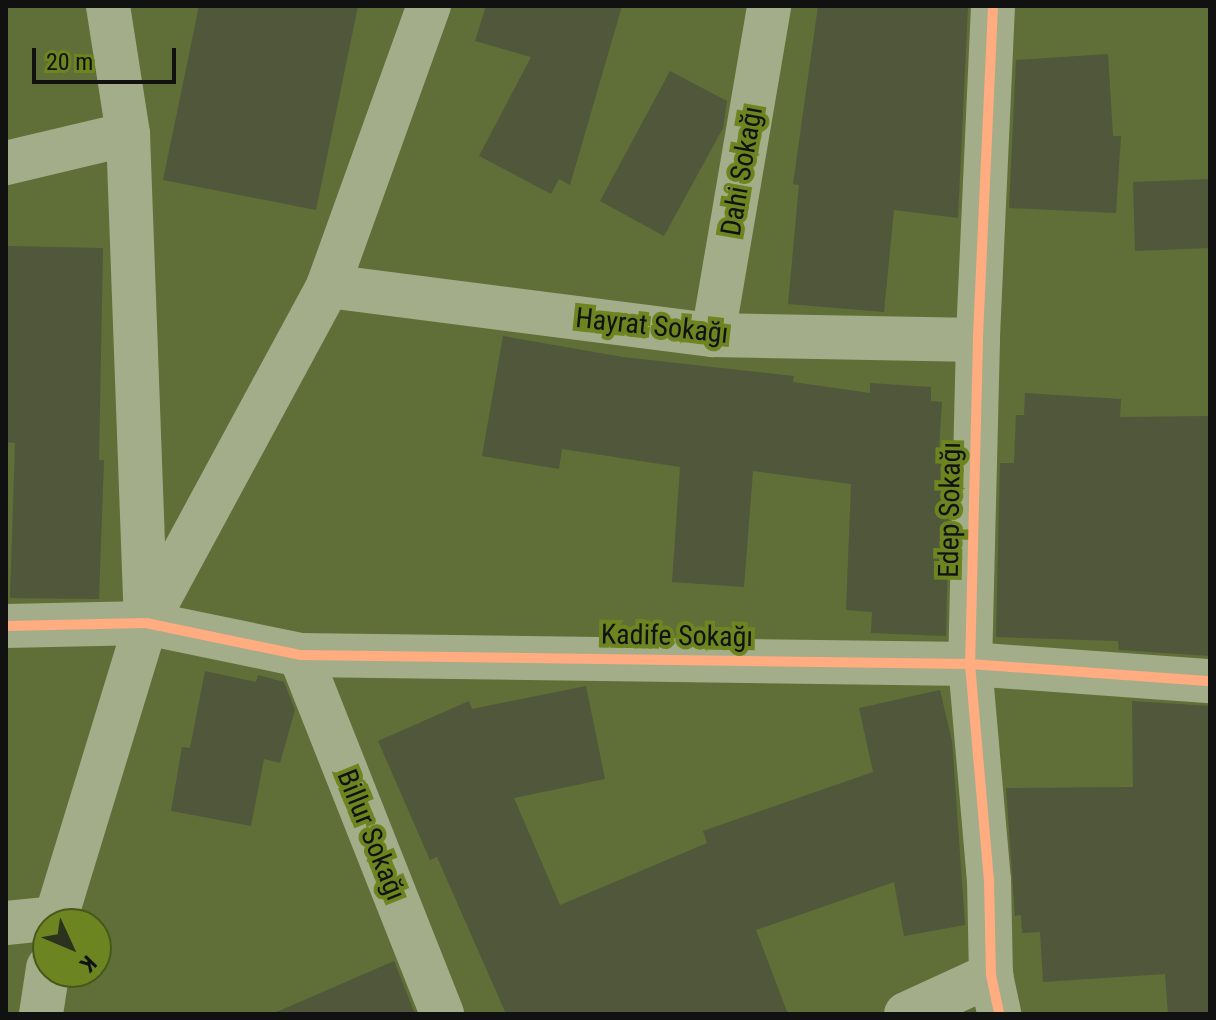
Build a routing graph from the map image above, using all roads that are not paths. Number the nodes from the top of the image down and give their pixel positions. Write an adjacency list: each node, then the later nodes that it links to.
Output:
1 (108, 6): 5 (street)
2 (429, 6): 7 (street)
3 (769, 6): 8 (street, Dahi Sokağı)
4 (993, 6): 9 (street, Edep Sokağı)
5 (128, 134): 6 (street); 10 (street)
6 (6, 163)
7 (328, 286): 8 (street, Hayrat Sokağı); 10 (street)
8 (713, 335): 9 (street, Hayrat Sokağı)
9 (978, 340): 13 (street, Edep Sokağı)
10 (146, 623): 11 (street, Kadife Sokağı); 12 (street, Kadife Sokağı); 15 (street)
11 (6, 626)
12 (300, 655): 13 (street, Kadife Sokağı); 21 (street, Billur Sokağı)
13 (970, 664): 14 (street, Kadife Sokağı); 19 (street, Edep Sokağı)
14 (1210, 681)
15 (59, 908)
16 (32, 922): 17 (street)
17 (6, 923)
18 (45, 988): 20 (street)
19 (995, 994): 22 (street)
20 (41, 1014)
21 (442, 1014)
22 (906, 1014)

